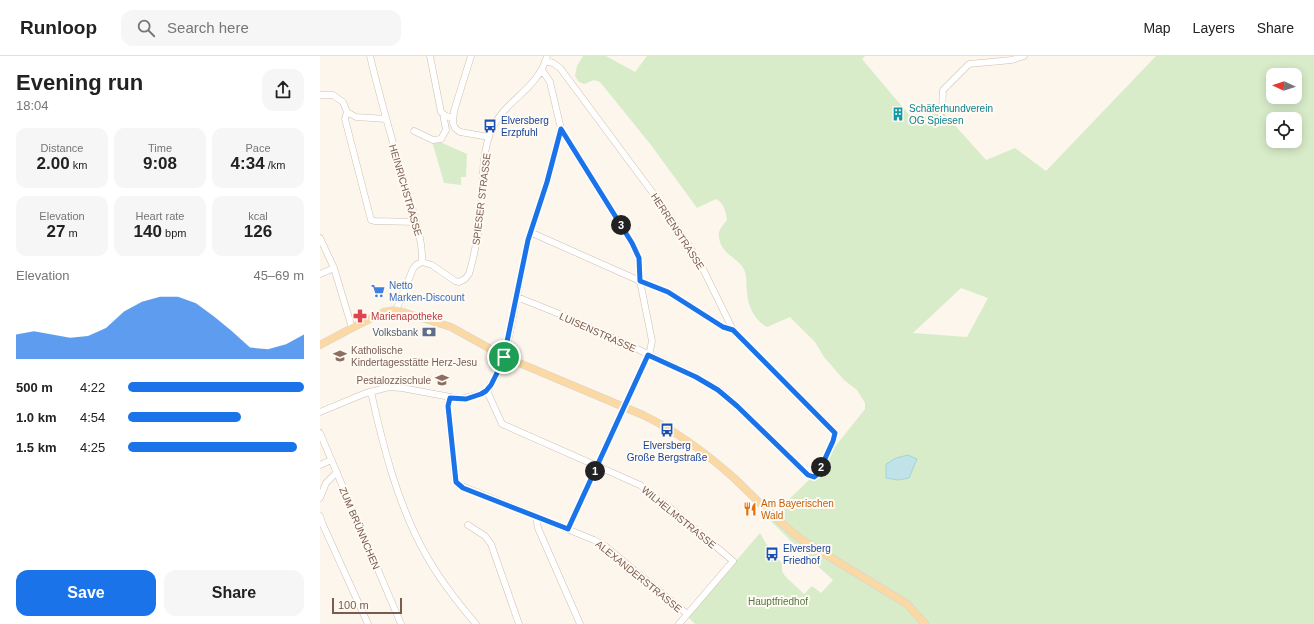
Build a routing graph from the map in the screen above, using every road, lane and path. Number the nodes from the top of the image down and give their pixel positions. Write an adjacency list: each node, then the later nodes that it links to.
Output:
1 (370, 56): 12 (street, HEINRICHSTRASSE)
2 (430, 56): 10 (street)
3 (471, 56): 11 (street)
4 (1024, 56): 8 (street)
5 (546, 59): 6 (street, SPIESER STRASSE); 26 (street, HERRENSTRASSE)
6 (542, 70): 13 (street); 15 (street, SPIESER STRASSE)
7 (320, 95): 9 (street)
8 (942, 111)
9 (347, 112): 12 (street); 16 (street)
10 (443, 114): 11 (street); 14 (street)
11 (453, 118): 15 (street)
12 (386, 119): 16 (street, HEINRICHSTRASSE)
13 (561, 129): 17 (street); 22 (street)
14 (414, 131)
15 (489, 137): 19 (street, SPIESER STRASSE)
16 (416, 222): 19 (street, HEINRICHSTRASSE)
17 (532, 233): 22 (street); 23 (street)
18 (320, 238): 20 (street)
19 (422, 262): 24 (street)
20 (334, 268): 21 (street); 25 (street)
21 (320, 274)
22 (640, 281): 26 (street); 28 (street)
23 (517, 297): 28 (street, LUISENSTRASSE); 29 (street)
24 (396, 310): 25 (main road); 29 (main road)
25 (352, 328): 27 (main road)
26 (733, 330): 40 (street, HERRENSTRASSE)
27 (320, 345)
28 (648, 355): 33 (street); 40 (street, LUISENSTRASSE)
29 (504, 357): 30 (street); 33 (main road)
30 (486, 391): 32 (street); 38 (street, WILHELMSTRASSE)
31 (371, 392): 32 (street); 34 (street); 49 (street)
32 (450, 398): 43 (street, ALEXANDERSTRASSE)
33 (625, 407): 38 (street); 53 (main road)
34 (320, 412)
35 (320, 433): 36 (street, ZUM BRÜNNCHEN)
36 (332, 460): 37 (street); 39 (street, ZUM BRÜNNCHEN)
37 (320, 465)
38 (598, 465): 45 (street); 46 (street, WILHELMSTRASSE)
39 (336, 472): 41 (street); 48 (street, ZUM BRÜNNCHEN)
40 (808, 475)
41 (320, 498)
42 (320, 516): 47 (street)
43 (536, 517): 45 (street, ALEXANDERSTRASSE); 51 (street)
44 (468, 525): 50 (street)
45 (568, 529): 46 (street, ALEXANDERSTRASSE)
46 (687, 614): 52 (street)
47 (368, 624)
48 (401, 624)
49 (476, 624)
50 (519, 624)
51 (580, 624)
52 (679, 624)
53 (925, 624)

